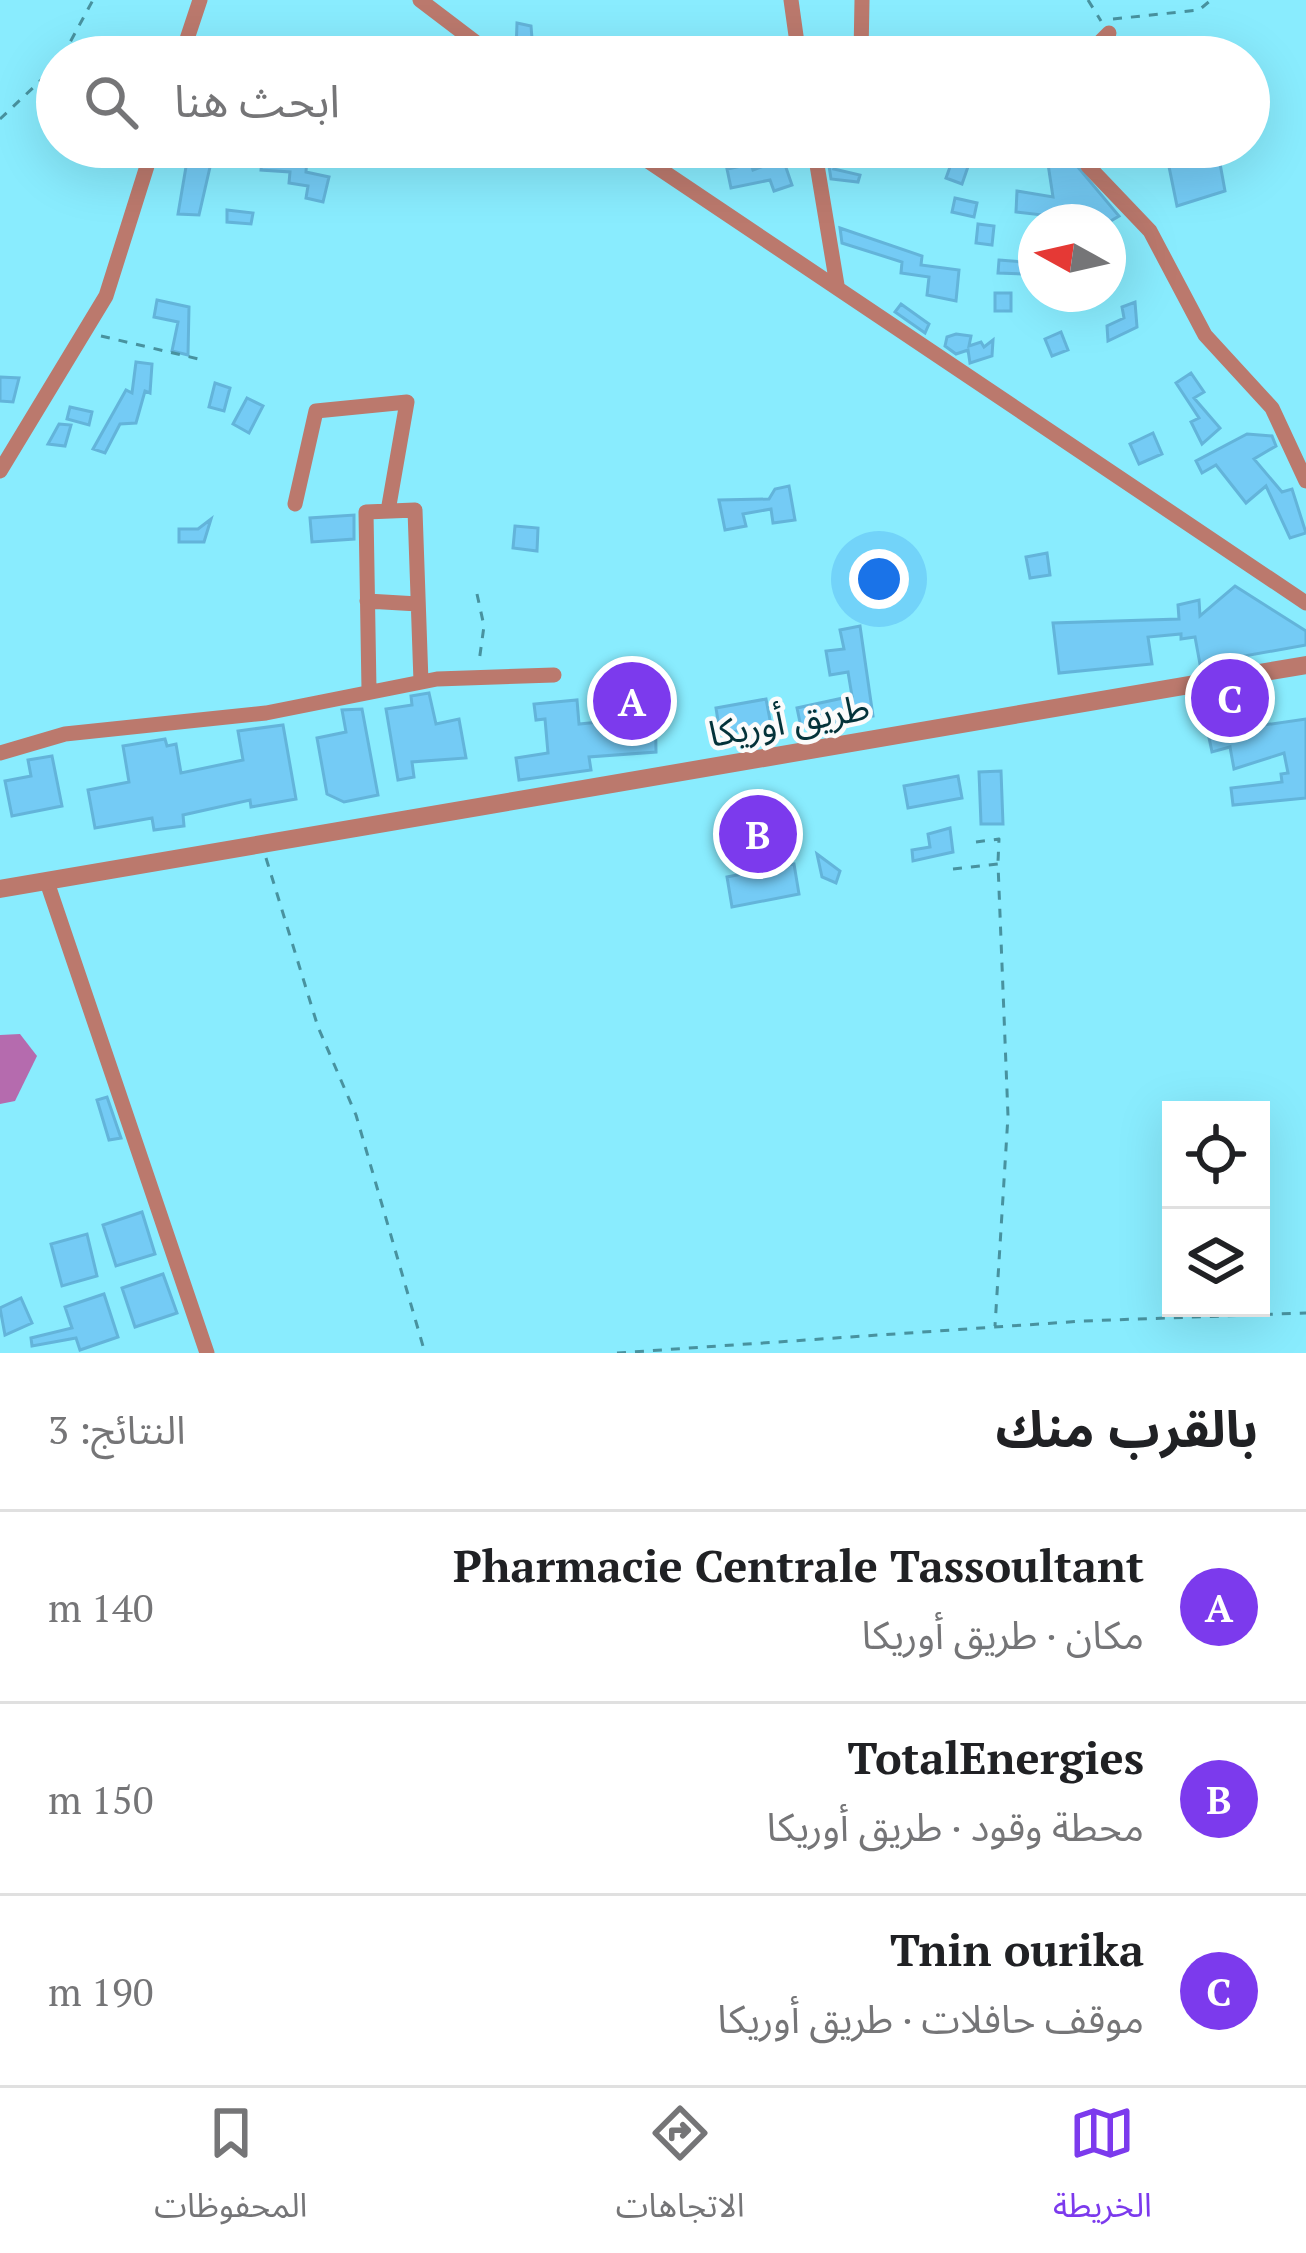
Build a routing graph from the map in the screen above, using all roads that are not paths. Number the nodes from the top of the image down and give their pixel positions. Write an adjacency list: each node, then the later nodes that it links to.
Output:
1 (200, 0): 5 (street)
2 (420, 0): 6 (street)
3 (791, 0): 7 (street)
4 (862, 0): 8 (street)
5 (188, 36)
6 (467, 36)
7 (799, 36)
8 (861, 36)
9 (146, 168): 14 (street)
10 (659, 168): 13 (street)
11 (818, 168): 13 (street)
12 (1090, 168): 15 (street)
13 (837, 285): 19 (street)
14 (0, 471)
15 (1306, 481)
16 (296, 504): 17 (street)
17 (388, 511): 18 (street); 20 (street)
18 (367, 601): 20 (street); 24 (street)
19 (1306, 603)
20 (418, 604): 23 (street)
21 (1306, 665): 26 (street, طريق أوريكا)
22 (554, 675): 23 (street)
23 (421, 682): 24 (street)
24 (369, 690): 25 (street)
25 (0, 753)
26 (46, 882): 27 (street, طريق أوريكا); 28 (street)
27 (0, 890)
28 (207, 1353)

